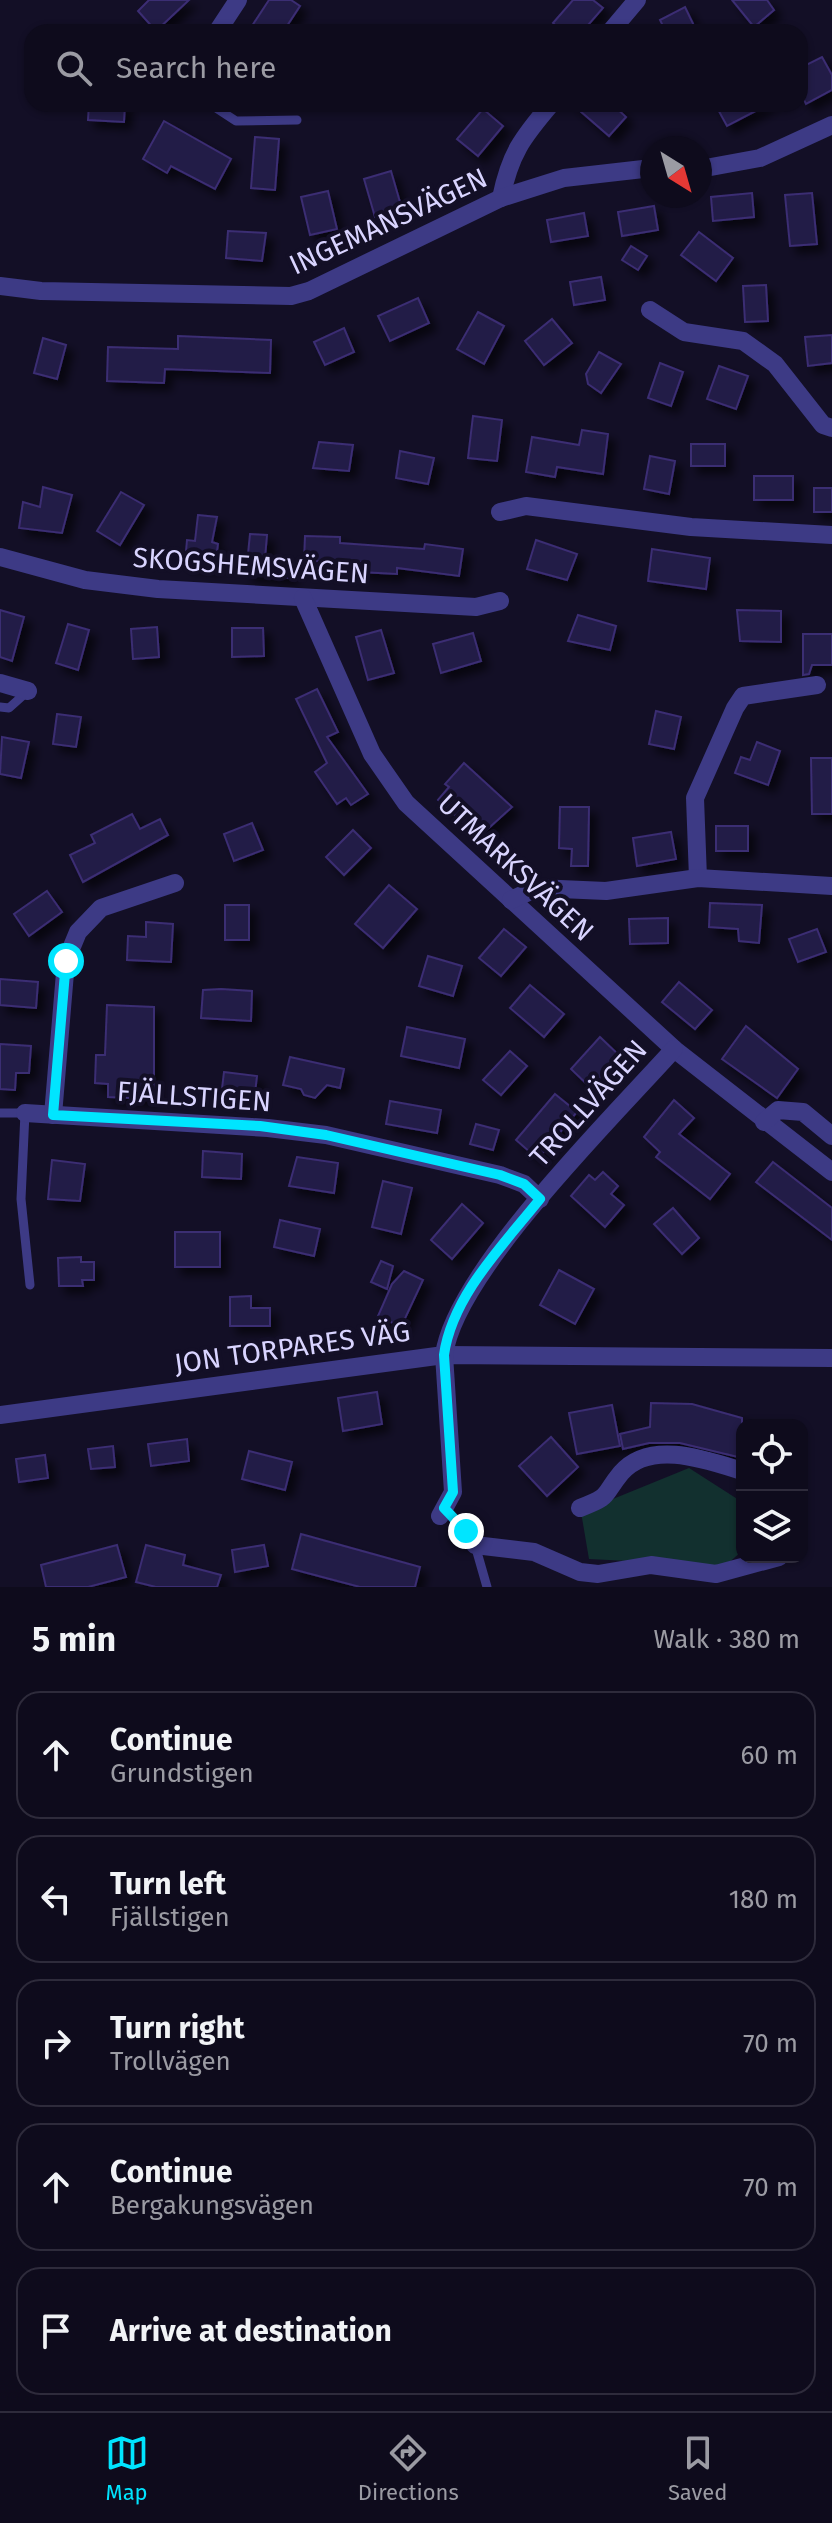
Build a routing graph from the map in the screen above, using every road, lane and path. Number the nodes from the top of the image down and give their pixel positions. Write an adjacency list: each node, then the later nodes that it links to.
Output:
1 (238, 0): 3 (street)
2 (637, 0): 4 (street)
3 (222, 24)
4 (617, 24)
5 (222, 112): 7 (lane)
6 (544, 112): 11 (street)
7 (297, 120)
8 (832, 125): 9 (street)
9 (712, 167)
10 (640, 169): 11 (street, INGEMANSVÄGEN)
11 (501, 198): 12 (street, INGEMANSVÄGEN)
12 (0, 286)
13 (650, 310): 14 (street)
14 (832, 428)
15 (500, 512): 16 (street)
16 (832, 535)
17 (0, 557): 18 (street, SKOGSHEMSVÄGEN)
18 (303, 598): 19 (street, SKOGSHEMSVÄGEN); 27 (street, UTMARKSVÄGEN)
19 (500, 601)
20 (0, 683): 22 (street)
21 (817, 685): 24 (street)
22 (28, 691): 23 (lane)
23 (0, 707)
24 (698, 878): 26 (street); 27 (street)
25 (175, 883): 31 (street)
26 (832, 886)
27 (511, 900): 28 (street, UTMARKSVÄGEN)
28 (674, 1049): 32 (street, UTMARKSVÄGEN); 35 (street, TROLLVÄGEN)
29 (0, 1113): 30 (lane, FJÄLLSTIGEN)
30 (25, 1113): 31 (street, FJÄLLSTIGEN); 36 (lane)
31 (53, 1115): 35 (street, FJÄLLSTIGEN)
32 (764, 1122): 33 (street); 34 (street, UTMARKSVÄGEN)
33 (832, 1136)
34 (832, 1172)
35 (540, 1199): 37 (street, TROLLVÄGEN)
36 (30, 1285)
37 (444, 1355): 38 (street, JON TORPARES VÄG); 39 (street, JON TORPARES VÄG); 42 (street)
38 (832, 1358)
39 (0, 1415)
40 (736, 1469): 41 (street)
41 (580, 1508)
42 (442, 1512): 43 (lane)
43 (475, 1545): 44 (street); 45 (lane)
44 (757, 1563)
45 (487, 1587)

